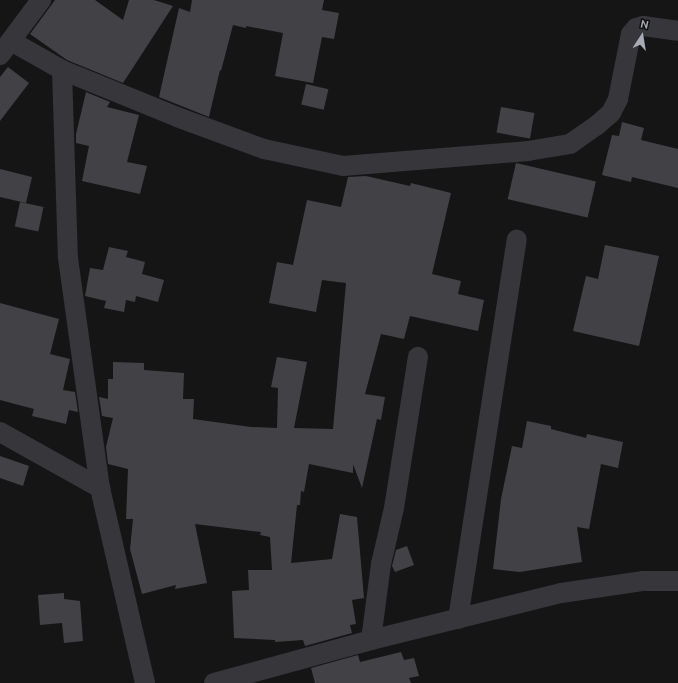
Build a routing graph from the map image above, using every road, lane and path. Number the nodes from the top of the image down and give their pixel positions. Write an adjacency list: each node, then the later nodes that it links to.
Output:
1 (42, 0): 3 (street)
2 (678, 31): 4 (street)
3 (5, 48): 4 (street)
4 (62, 70): 8 (street)
5 (517, 240): 10 (street)
6 (418, 358): 11 (street)
7 (0, 432): 8 (street)
8 (100, 488): 12 (street)
9 (678, 581): 10 (street)
10 (458, 619): 11 (street)
11 (371, 640): 13 (street)
12 (145, 683)
13 (214, 683)

